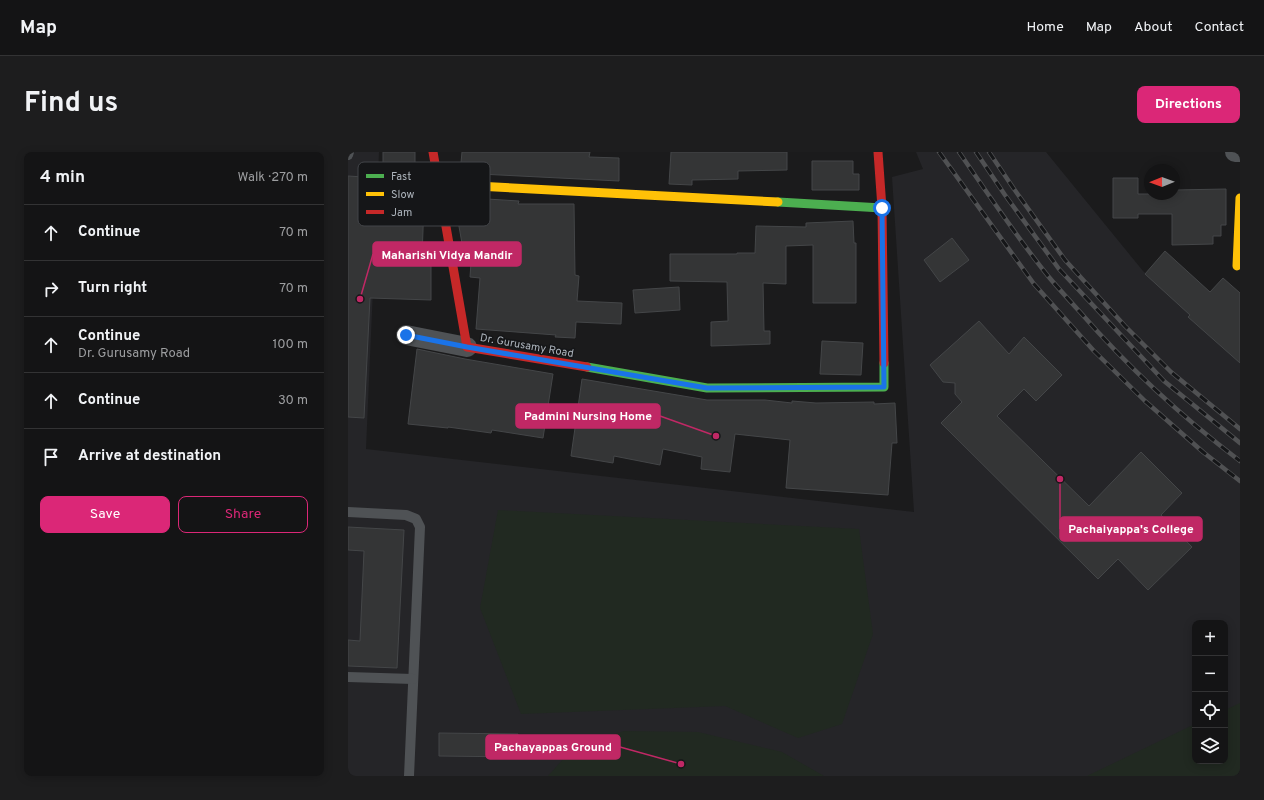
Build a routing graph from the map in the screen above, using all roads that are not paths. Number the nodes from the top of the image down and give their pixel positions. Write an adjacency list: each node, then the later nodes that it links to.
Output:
1 (349, 152): 6 (lane)
2 (432, 152): 7 (street, Dr. Gurusamy Road)
3 (878, 152): 10 (street)
4 (1235, 152): 5 (street)
5 (1240, 152)
6 (348, 155)
7 (434, 162)
8 (490, 187): 10 (street)
9 (1240, 198): 12 (street)
10 (882, 208): 14 (street, Dr. Gurusamy Road)
11 (445, 226): 14 (street, Dr. Gurusamy Road)
12 (1236, 266)
13 (406, 335): 14 (street)
14 (467, 347)
15 (348, 512): 17 (lane)
16 (348, 677): 17 (lane)
17 (413, 678): 18 (lane)
18 (409, 776)

